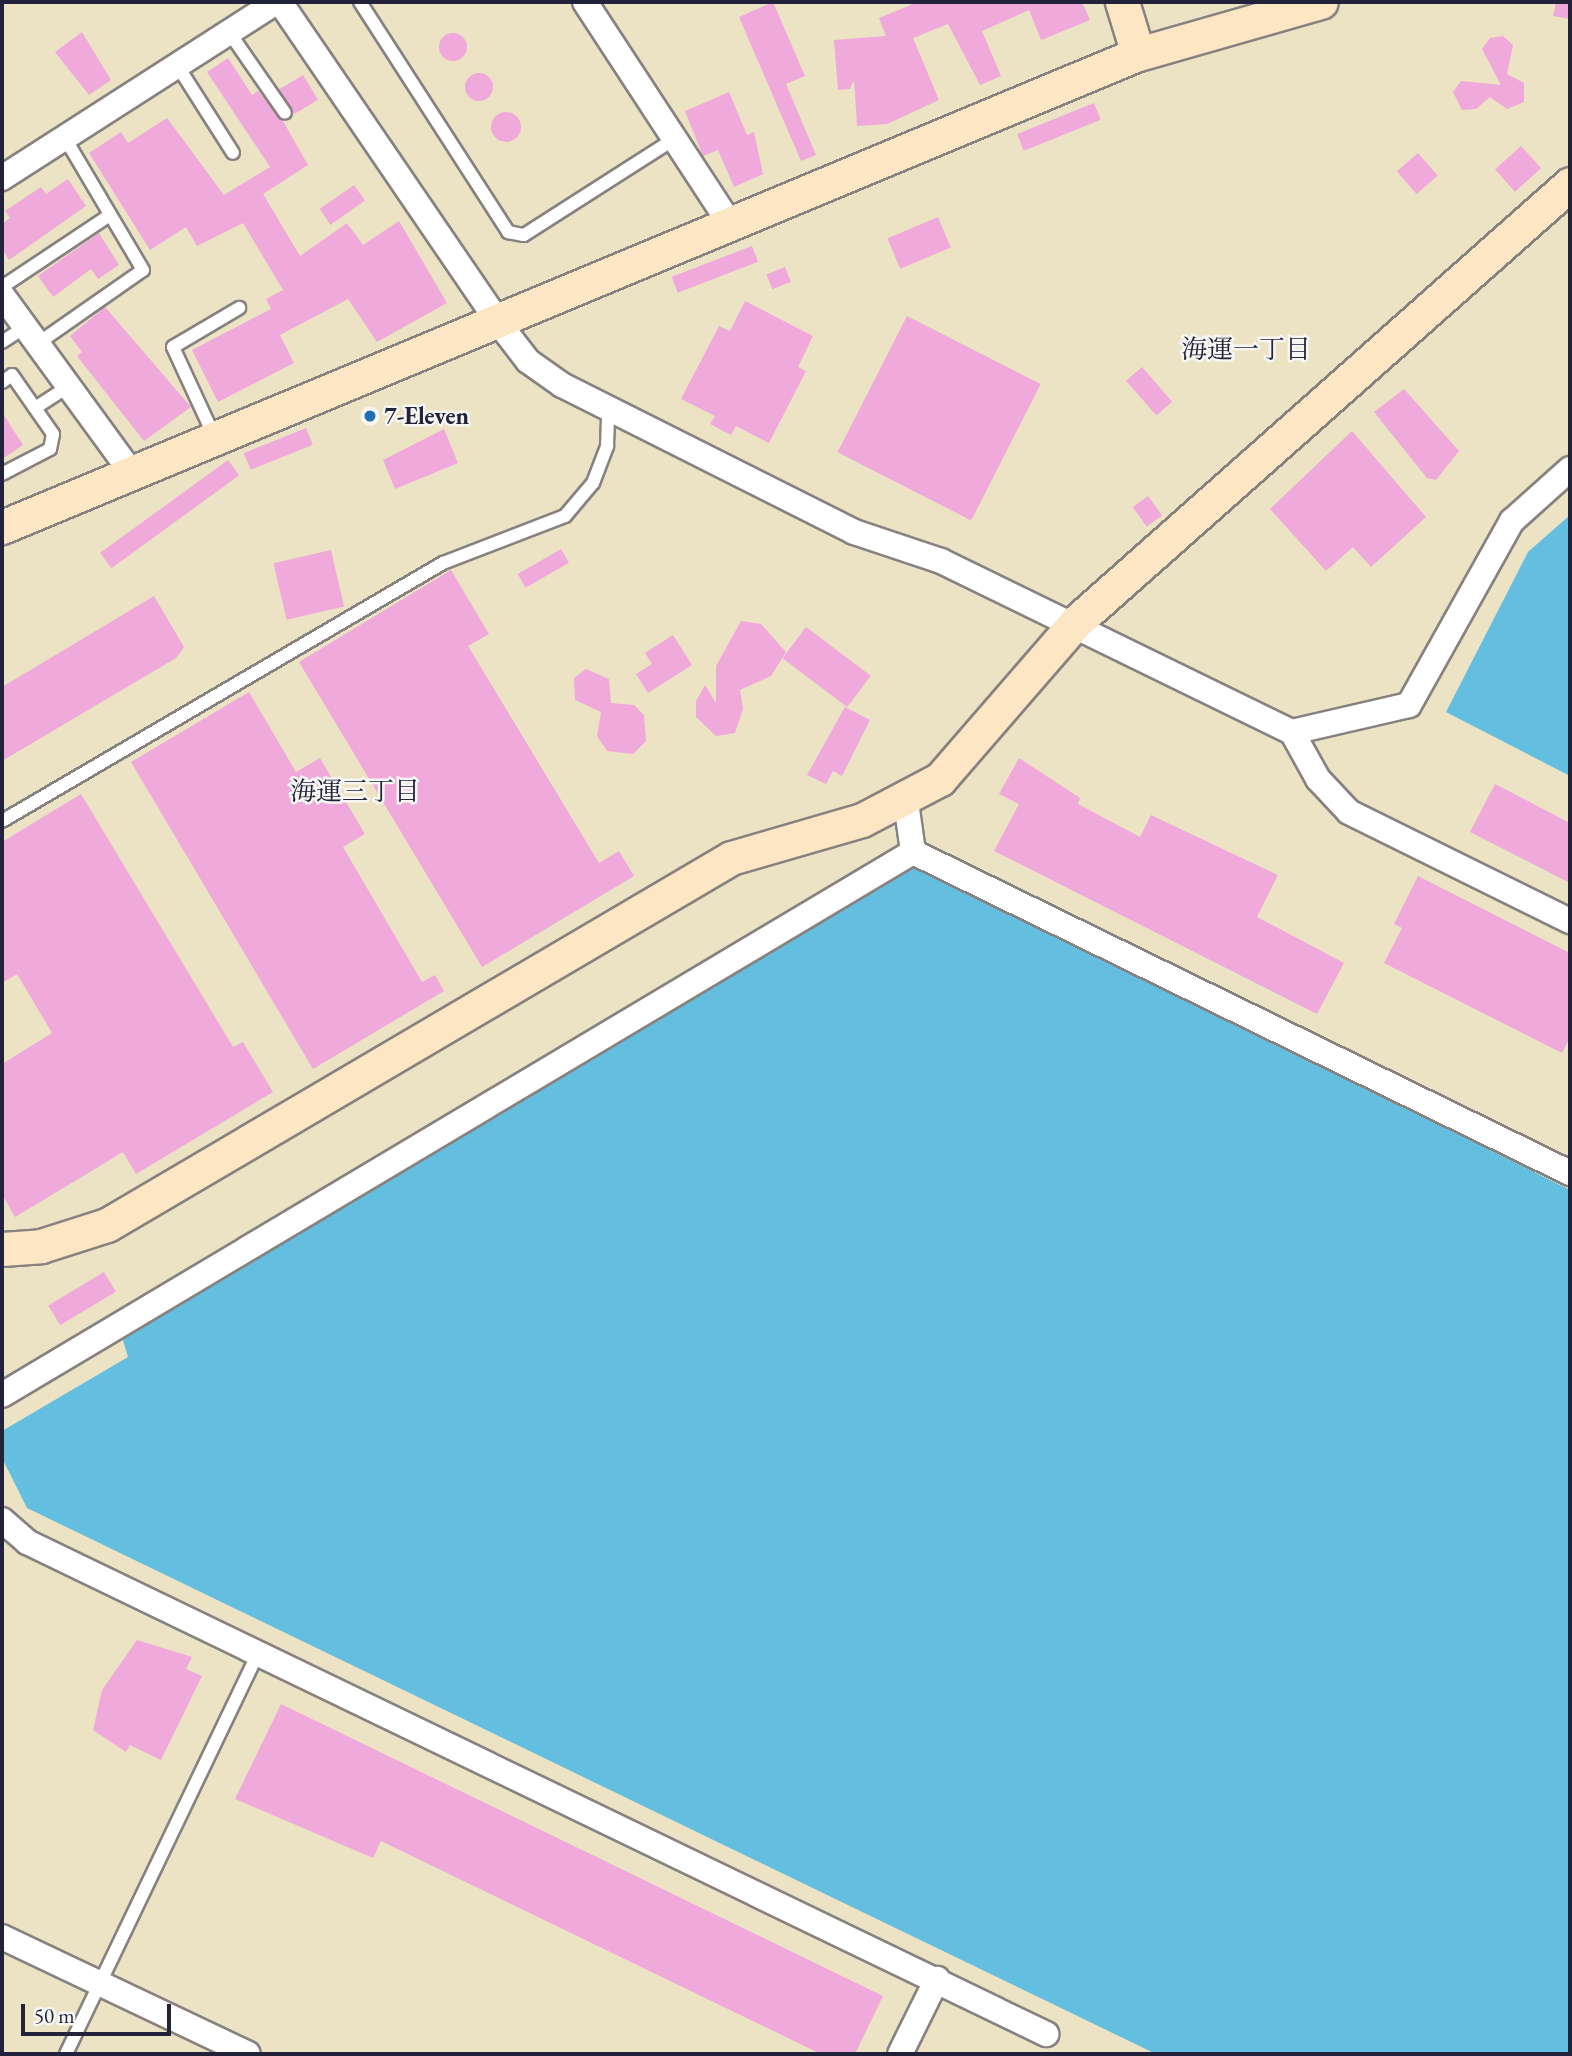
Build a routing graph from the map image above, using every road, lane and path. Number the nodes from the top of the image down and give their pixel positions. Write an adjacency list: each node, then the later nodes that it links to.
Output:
1 (278, 2): 7 (street); 21 (street)
2 (360, 2): 12 (lane)
3 (585, 2): 12 (street)
4 (1122, 2): 8 (street)
5 (1321, 2): 6 (street)
6 (1269, 9): 8 (street)
7 (229, 32): 9 (street); 10 (lane)
8 (1138, 54): 17 (street)
9 (177, 65): 11 (street); 13 (lane)
10 (285, 113)
11 (65, 138): 14 (street); 16 (lane)
12 (674, 139): 17 (street)
13 (233, 153)
14 (2, 178)
15 (1570, 184): 33 (street)
16 (110, 215): 18 (lane); 22 (lane)
17 (729, 222): 21 (street)
18 (2, 288)
19 (2, 295): 22 (street)
20 (239, 308): 28 (lane)
21 (498, 322): 27 (street); 28 (street)
22 (31, 335): 23 (lane); 25 (street)
23 (2, 342)
24 (2, 382): 26 (lane)
25 (69, 386): 26 (lane); 30 (street)
26 (35, 408): 31 (lane)
27 (608, 409): 33 (street); 36 (lane)
28 (215, 438): 30 (street)
29 (1570, 469): 34 (street)
30 (132, 473): 32 (street)
31 (2, 474)
32 (2, 527)
33 (1076, 622): 34 (street); 35 (street)
34 (1292, 732): 38 (street)
35 (906, 802): 37 (street); 40 (street)
36 (2, 821)
37 (913, 852): 39 (street); 41 (street)
38 (1570, 922)
39 (1570, 1173)
40 (2, 1249)
41 (2, 1395)
42 (2, 1520): 43 (street)
43 (258, 1653): 45 (street); 46 (lane)
44 (2, 1937): 46 (street)
45 (937, 1979): 47 (street); 50 (street)
46 (102, 1982): 48 (lane); 49 (street)
47 (1046, 2034)
48 (66, 2054)
49 (248, 2054)
50 (900, 2054)

